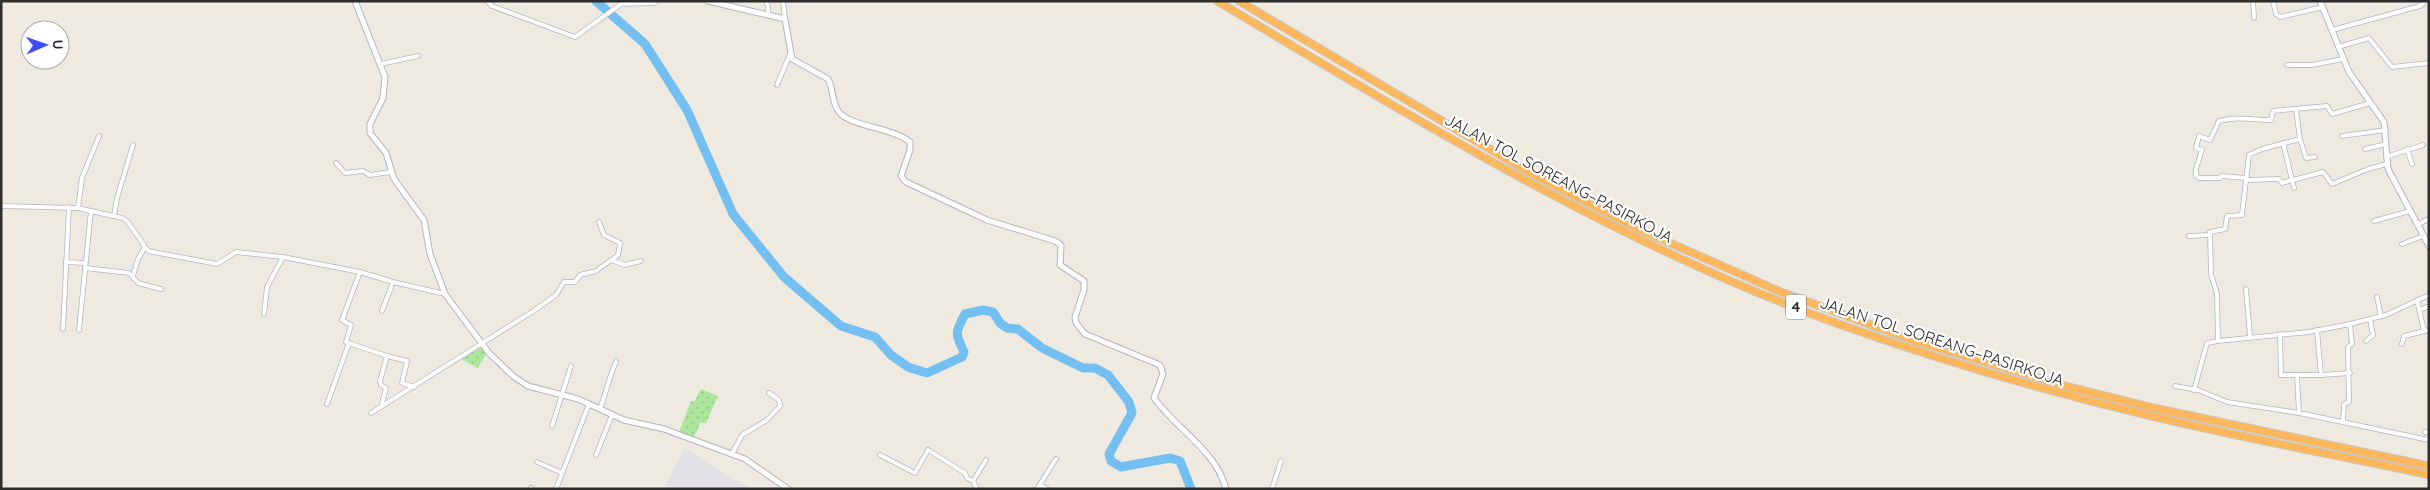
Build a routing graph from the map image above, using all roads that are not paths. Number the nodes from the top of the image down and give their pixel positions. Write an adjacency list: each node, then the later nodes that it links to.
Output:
1 (355, 1): 22 (street)
2 (487, 1): 3 (street)
3 (657, 1)
4 (708, 1): 13 (street)
5 (766, 1): 13 (street)
6 (783, 1): 15 (street)
7 (1217, 1): 124 (highway, JALAN TOL SOREANG–PASIRKOJA / 4)
8 (1239, 1): 122 (highway, JALAN TOL SOREANG–PASIRKOJA / 4)
9 (2253, 1): 14 (street)
10 (2273, 1): 12 (street)
11 (2425, 1): 16 (street)
12 (2321, 4): 16 (street)
13 (768, 15): 15 (street)
14 (2254, 18)
15 (785, 19): 18 (street)
16 (2332, 30): 17 (street)
17 (2338, 47): 20 (street); 21 (street)
18 (790, 54): 24 (street); 131 (street)
19 (418, 56): 22 (street)
20 (2343, 59): 23 (street); 25 (street)
21 (2429, 63)
22 (381, 64): 42 (street)
23 (2287, 65)
24 (777, 85)
25 (2370, 103): 26 (street); 27 (street)
26 (2296, 110): 30 (street); 43 (street)
27 (2386, 130): 29 (street); 32 (street)
28 (99, 136): 48 (street)
29 (2342, 136)
30 (2300, 139): 31 (street); 37 (street)
31 (2283, 144): 43 (street); 44 (street)
32 (2386, 144): 35 (street); 38 (street)
33 (134, 145): 51 (street)
34 (2423, 145): 36 (street)
35 (2365, 149)
36 (2407, 149): 38 (street); 40 (street)
37 (2314, 157)
38 (2386, 157): 39 (street)
39 (2386, 164): 44 (street); 50 (street)
40 (2412, 164)
41 (337, 165): 42 (street)
42 (391, 172): 72 (street)
43 (2246, 179): 44 (street); 56 (street)
44 (2292, 181): 45 (street)
45 (2294, 188)
46 (1, 206): 47 (street)
47 (69, 207): 48 (street); 65 (street)
48 (78, 208): 49 (street)
49 (91, 211): 51 (street); 66 (street)
50 (2410, 211): 53 (street); 55 (street)
51 (114, 216): 61 (street)
52 (2428, 218): 55 (street)
53 (2374, 221)
54 (599, 222): 63 (street)
55 (2417, 225): 58 (street)
56 (2209, 235): 57 (street); 89 (street)
57 (2189, 236)
58 (2423, 236): 59 (street); 60 (street)
59 (2402, 244)
60 (2429, 246)
61 (145, 247): 62 (street); 68 (street)
62 (283, 257): 67 (street); 79 (street)
63 (612, 260): 64 (street); 92 (street)
64 (641, 261)
65 (66, 262): 66 (street); 83 (street)
66 (85, 265): 68 (street); 84 (street)
67 (360, 272): 69 (street); 91 (street)
68 (133, 276): 70 (street)
69 (393, 282): 72 (street); 78 (street)
70 (161, 289)
71 (2246, 289): 88 (street)
72 (445, 294): 92 (street)
73 (2429, 295): 75 (street)
74 (2377, 297): 80 (street)
75 (2417, 300): 77 (street); 80 (street)
76 (2429, 306): 77 (street)
77 (2420, 310): 86 (street)
78 (382, 312)
79 (264, 314)
80 (2381, 316): 81 (street)
81 (2370, 319): 82 (street); 90 (street)
82 (2350, 324): 85 (street); 97 (street)
83 (63, 328)
84 (79, 330)
85 (2317, 330): 87 (street); 99 (street)
86 (2426, 331): 93 (street)
87 (2280, 334): 88 (street); 98 (street)
88 (2250, 336): 89 (street)
89 (2218, 341): 102 (street)
90 (2366, 341)
91 (349, 343): 94 (street); 105 (street)
92 (482, 344): 100 (street); 104 (street)
93 (2402, 344)
94 (388, 356): 100 (street); 107 (street)
95 (616, 362): 108 (street)
96 (571, 366): 104 (street)
97 (2350, 373): 99 (street); 112 (street)
98 (2297, 375): 99 (street); 110 (street)
99 (2321, 375)
100 (414, 386): 107 (street)
101 (2175, 386): 102 (street)
102 (2194, 390): 110 (street)
103 (769, 393): 115 (street)
104 (563, 394): 106 (street); 113 (street)
105 (327, 404)
106 (589, 404): 108 (street); 123 (street)
107 (381, 407): 109 (street)
108 (600, 409): 111 (street)
109 (371, 413)
110 (2299, 413): 112 (street)
111 (612, 415): 115 (street); 116 (street)
112 (2343, 421): 114 (street)
113 (552, 426)
114 (2429, 440)
115 (732, 454): 128 (street)
116 (596, 455)
117 (880, 455): 125 (street)
118 (1056, 459): 126 (street)
119 (986, 460): 125 (street)
120 (1281, 461): 132 (street)
121 (537, 462): 123 (street)
122 (2429, 466)
123 (562, 473): 127 (street)
124 (2429, 475)
125 (973, 481): 129 (street)
126 (1039, 487): 130 (street)
127 (556, 489)
128 (788, 489)
129 (977, 489)
130 (1047, 489)
131 (1226, 489)
132 (1272, 489)

